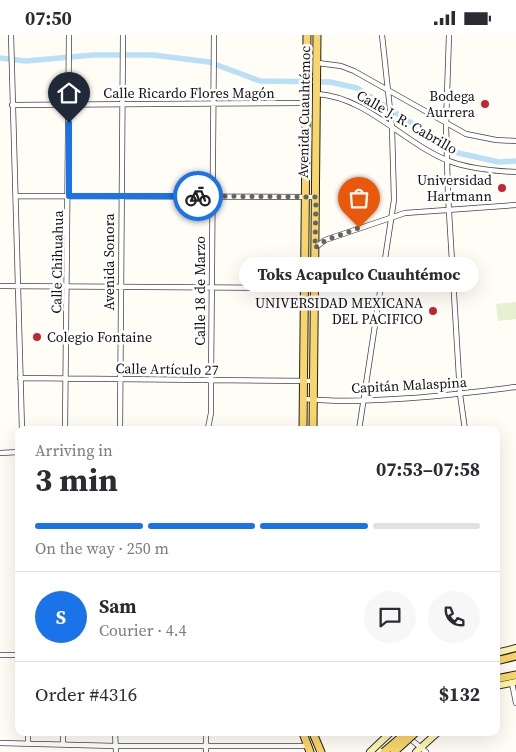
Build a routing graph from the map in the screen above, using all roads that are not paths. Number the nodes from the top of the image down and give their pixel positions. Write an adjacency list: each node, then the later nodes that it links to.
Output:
1 (11, 35): 14 (street)
2 (69, 35): 15 (street, Calle Chihuahua)
3 (123, 35): 16 (street, Avenida Sonora)
4 (214, 35): 13 (street, Calle 18 de Marzo)
5 (307, 35): 12 (main road, Avenida Cuauhtémoc)
6 (317, 35): 9 (main road, Avenida Cuauhtémoc)
7 (382, 35): 11 (street)
8 (449, 35): 17 (street)
9 (318, 63): 10 (main road, Avenida Cuauhtémoc); 11 (street, Calle J. R. Cabrillo)
10 (317, 92): 18 (street, Calle J. R. Cabrillo); 27 (main road, Avenida Cuauhtémoc)
11 (390, 93): 17 (street, Calle J. R. Cabrillo); 18 (street)
12 (306, 103): 13 (street, Calle Ricardo Flores Magón); 26 (main road, Avenida Cuauhtémoc)
13 (213, 104): 16 (street, Calle Ricardo Flores Magón); 25 (street, Calle 18 de Marzo)
14 (12, 105): 15 (street, Calle Ricardo Flores Magón); 22 (street)
15 (69, 105): 16 (street, Calle Ricardo Flores Magón); 23 (street, Calle Chihuahua)
16 (122, 105): 24 (street, Avenida Sonora)
17 (446, 125): 19 (street, Calle J. R. Cabrillo); 20 (street)
18 (392, 128): 20 (street, Calle J. R. Cabrillo); 30 (street)
19 (516, 141)
20 (448, 158): 21 (street, Calle J. R. Cabrillo); 29 (street)
21 (516, 172)
22 (16, 196): 23 (street); 34 (street)
23 (69, 196): 24 (street); 35 (street, Calle Chihuahua)
24 (120, 196): 25 (street); 36 (street, Avenida Sonora)
25 (213, 196): 26 (street); 38 (street, Calle 18 de Marzo)
26 (305, 197): 27 (street); 37 (main road, Avenida Cuauhtémoc)
27 (316, 197): 31 (main road, Avenida Cuauhtémoc)
28 (516, 205): 29 (street)
29 (449, 209): 30 (street); 46 (street)
30 (393, 216): 31 (street); 48 (street)
31 (315, 248): 32 (main road, Avenida Cuauhtémoc)
32 (316, 282): 37 (street); 44 (main road, Avenida Cuauhtémoc)
33 (0, 286): 34 (street)
34 (18, 286): 35 (street); 39 (street)
35 (68, 286): 36 (street); 40 (street, Calle Chihuahua)
36 (120, 287): 38 (street); 41 (street, Avenida Sonora)
37 (304, 288): 38 (street); 43 (main road, Avenida Cuauhtémoc)
38 (211, 289): 42 (street, Calle 18 de Marzo)
39 (20, 378): 40 (street, Calle Artículo 27); 50 (street)
40 (66, 379): 41 (street, Calle Artículo 27); 51 (street, Calle Chihuahua)
41 (120, 379): 42 (street, Calle Artículo 27); 52 (street, Avenida Sonora)
42 (211, 380): 43 (street, Calle Artículo 27); 53 (street, Calle 18 de Marzo)
43 (304, 381): 44 (street, Calle Artículo 27); 47 (main road, Avenida Cuauhtémoc)
44 (313, 381): 49 (main road, Avenida Cuauhtémoc)
45 (516, 387): 46 (street, Capitán Malaspina)
46 (460, 394): 48 (street, Capitán Malaspina); 57 (street)
47 (304, 399): 49 (street, Capitán Malaspina); 54 (main road, Avenida Cuauhtémoc)
48 (365, 399): 49 (street, Capitán Malaspina); 56 (street)
49 (313, 400): 55 (main road, Avenida Cuauhtémoc)
50 (22, 426)
51 (66, 426)
52 (120, 426)
53 (208, 426)
54 (303, 426)
55 (313, 426)
56 (361, 426)
57 (464, 426)
58 (15, 452): 59 (street)
59 (0, 453)
60 (516, 648): 61 (street)
61 (500, 651)
62 (0, 655): 63 (street)
63 (15, 655)
64 (516, 656): 65 (main road)
65 (500, 660)
66 (516, 675): 67 (main road)
67 (500, 678)
68 (514, 683): 69 (street); 70 (street)
69 (500, 685)
70 (516, 703)
71 (28, 736): 83 (street)
72 (63, 736): 84 (street)
73 (115, 736): 85 (street)
74 (206, 736): 86 (street)
75 (304, 736): 87 (main road)
76 (314, 736): 91 (main road)
77 (387, 736): 92 (street)
78 (403, 736): 93 (main road, bridge)
79 (405, 736): 88 (street)
80 (412, 736): 94 (main road, bridge)
81 (434, 736): 88 (street)
82 (0, 743): 83 (street)
83 (28, 743): 84 (street)
84 (63, 743): 85 (street)
85 (116, 746): 86 (street); 89 (street)
86 (206, 746): 87 (street); 90 (street)
87 (307, 749)
88 (421, 751)
89 (116, 752)
90 (206, 752)
91 (321, 752)
92 (370, 752)
93 (384, 752)
94 (394, 752)

